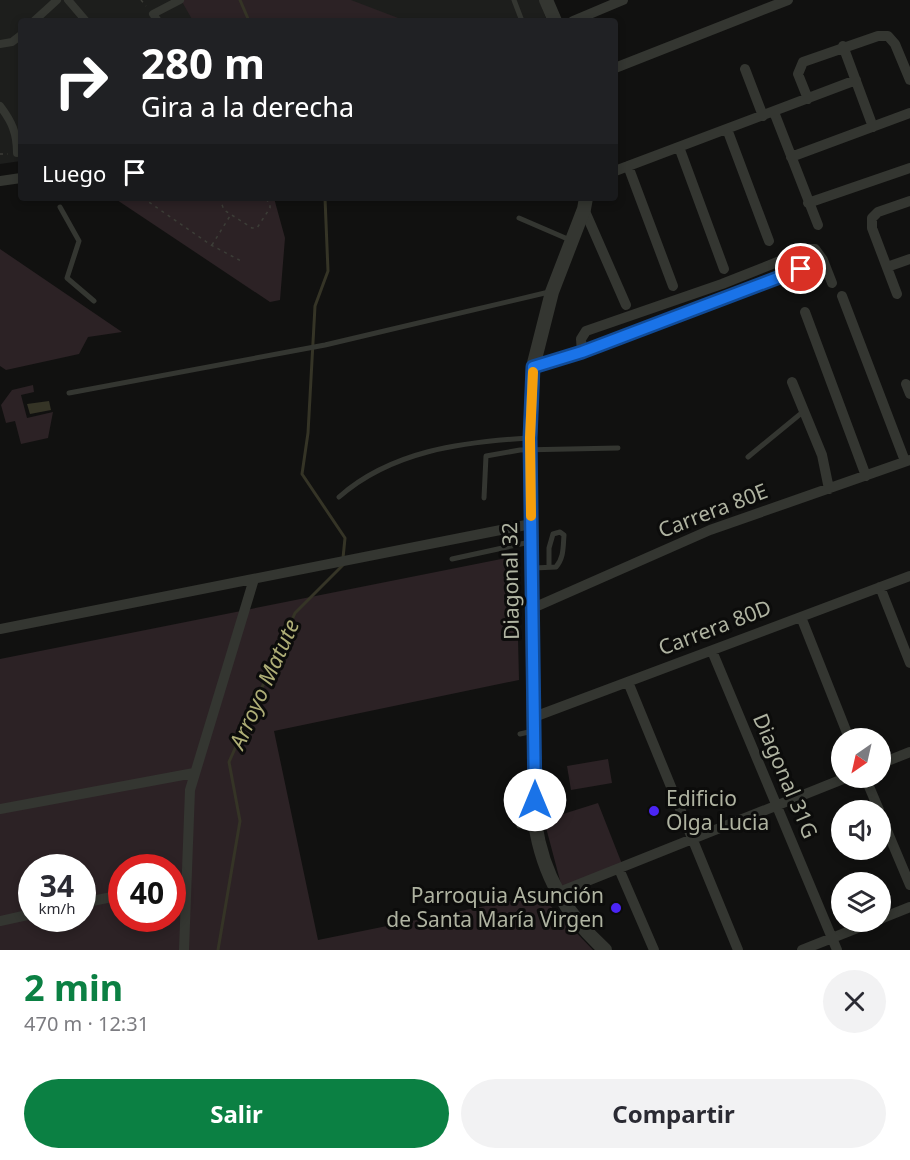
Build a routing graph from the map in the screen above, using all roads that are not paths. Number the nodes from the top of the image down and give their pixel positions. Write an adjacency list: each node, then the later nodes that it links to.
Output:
1 (57, 0): 8 (street)
2 (68, 0): 9 (street)
3 (180, 0): 10 (street)
4 (514, 0): 11 (lane)
5 (546, 0): 12 (street)
6 (788, 0): 17 (street)
7 (619, 1): 13 (street)
8 (37, 18)
9 (83, 18)
10 (156, 18)
11 (521, 18)
12 (554, 18)
13 (580, 18)
14 (18, 37): 15 (street)
15 (0, 44)
16 (843, 46): 19 (street); 20 (street); 21 (street)
17 (618, 67)
18 (745, 69): 25 (street)
19 (856, 80): 21 (street); 26 (street)
20 (910, 80)
21 (808, 99): 23 (street)
22 (0, 106): 28 (street)
23 (774, 112): 25 (street); 30 (street)
24 (910, 113): 26 (street)
25 (763, 116): 27 (street)
26 (873, 127): 30 (street)
27 (727, 129): 29 (street); 43 (street)
28 (18, 144)
29 (678, 147): 31 (street); 47 (street)
30 (791, 157): 38 (street)
31 (628, 166): 33 (street); 49 (street)
32 (910, 168): 38 (street)
33 (618, 170)
34 (18, 178): 35 (street)
35 (0, 181)
36 (910, 201): 46 (street)
37 (585, 203): 42 (street, Diagonal 32); 54 (street)
38 (808, 203): 41 (street)
39 (60, 207): 53 (lane)
40 (519, 218): 42 (lane)
41 (818, 225)
42 (572, 241): 50 (street, Diagonal 32)
43 (769, 241)
44 (910, 259): 46 (street)
45 (823, 260): 48 (street); 56 (street); 56 (street)
46 (887, 267): 51 (street)
47 (724, 269)
48 (832, 283)
49 (672, 286)
50 (552, 292): 57 (street, Diagonal 32); 59 (lane)
51 (897, 294)
52 (842, 296): 64 (street)
53 (94, 301)
54 (626, 305)
55 (805, 312): 65 (street)
56 (582, 352): 57 (street)
57 (533, 367): 61 (street, Diagonal 32)
58 (792, 382): 60 (street)
59 (69, 393)
60 (804, 411): 63 (lane); 66 (street)
61 (530, 445): 62 (lane); 67 (lane); 68 (lane); 69 (street, Diagonal 32)
62 (618, 448)
63 (748, 458)
64 (908, 461): 65 (street, Carrera 80E)
65 (866, 476): 66 (street, Carrera 80E)
66 (830, 489): 77 (street, Carrera 80E)
67 (339, 497)
68 (484, 498)
69 (531, 525): 70 (street, Diagonal 32); 75 (street)
70 (531, 542): 71 (lane); 73 (street, Diagonal 32)
71 (452, 559)
72 (549, 567): 72 (lane); 73 (lane)
73 (532, 568): 77 (street, Diagonal 32)
74 (910, 576): 76 (street, Carrera 80D)
75 (254, 579): 79 (street); 87 (street)
76 (880, 587): 78 (street, Carrera 80D); 81 (street)
77 (533, 608): 83 (street, Diagonal 32)
78 (801, 617): 80 (street, Carrera 80D); 84 (street)
79 (0, 629)
80 (712, 651): 82 (street, Carrera 80D); 89 (street, Diagonal 31G)
81 (910, 663)
82 (628, 682): 83 (street, Carrera 80D); 93 (street)
83 (530, 728): 91 (street, Diagonal 32)
84 (845, 728)
85 (910, 752): 86 (street)
86 (891, 760)
87 (195, 773): 90 (street); 104 (street)
88 (831, 784): 89 (street)
89 (777, 806): 93 (street); 103 (street, Diagonal 31G)
90 (0, 809)
91 (535, 823): 92 (lane); 97 (street, Diagonal 32)
92 (519, 826)
93 (693, 839): 95 (street); 107 (street)
94 (891, 840): 96 (street)
95 (620, 869): 97 (street); 106 (street)
96 (910, 885)
97 (556, 893): 105 (street, Diagonal 32)
98 (910, 907): 99 (street)
99 (891, 915)
100 (18, 917): 101 (street)
101 (0, 921)
102 (847, 932): 103 (street)
103 (832, 938): 108 (street); 109 (street, Diagonal 31G)
104 (184, 950)
105 (605, 950)
106 (654, 950)
107 (738, 950)
108 (802, 950)
109 (837, 950)

